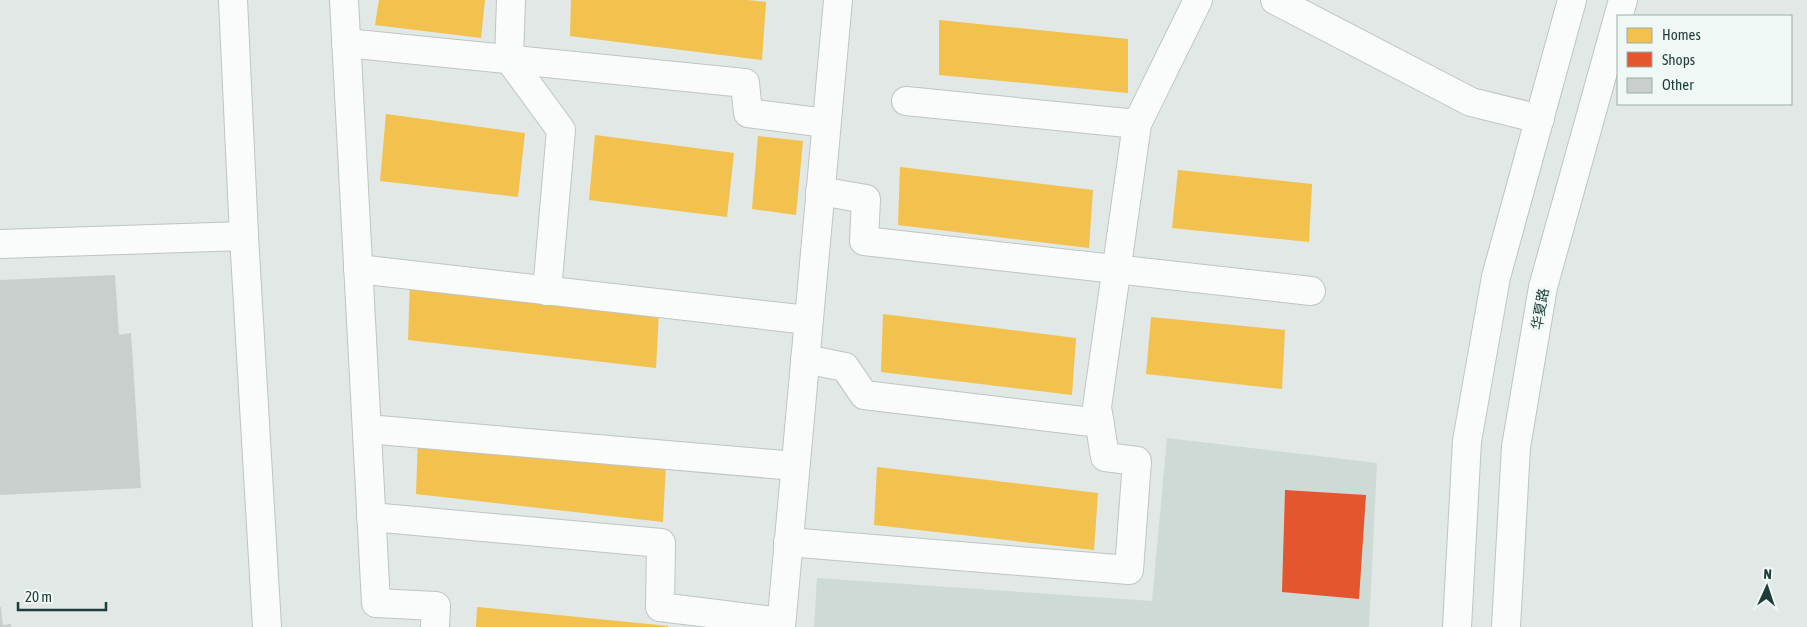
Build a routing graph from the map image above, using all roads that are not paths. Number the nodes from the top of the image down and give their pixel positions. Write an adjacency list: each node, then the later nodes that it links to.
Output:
1 (233, 0): 18 (street)
2 (344, 0): 11 (street)
3 (512, 0): 12 (street)
4 (838, 0): 15 (street)
5 (1198, 0): 16 (street)
6 (1275, 0): 14 (street)
7 (1572, 0): 14 (street)
8 (1623, 0): 9 (street, 华夏路)
9 (1619, 15)
10 (1617, 22): 34 (street, 华夏路)
11 (346, 43): 12 (street); 20 (street)
12 (509, 60): 15 (street); 21 (street)
13 (906, 101): 16 (street)
14 (1540, 119): 33 (street)
15 (826, 123): 17 (street)
16 (1137, 124): 25 (street)
17 (820, 191): 22 (street); 23 (street)
18 (244, 236): 19 (street); 31 (street)
19 (0, 244)
20 (358, 269): 21 (street); 26 (street)
21 (547, 291): 23 (street)
22 (1311, 291)
23 (808, 320): 24 (street)
24 (805, 359): 25 (street); 27 (street)
25 (1100, 423): 29 (street)
26 (367, 429): 27 (street); 28 (street)
27 (795, 466): 29 (street)
28 (371, 517): 30 (street); 32 (street)
29 (788, 542): 30 (street)
30 (781, 624)
31 (267, 627)
32 (435, 627)
33 (1457, 627)
34 (1506, 627)

